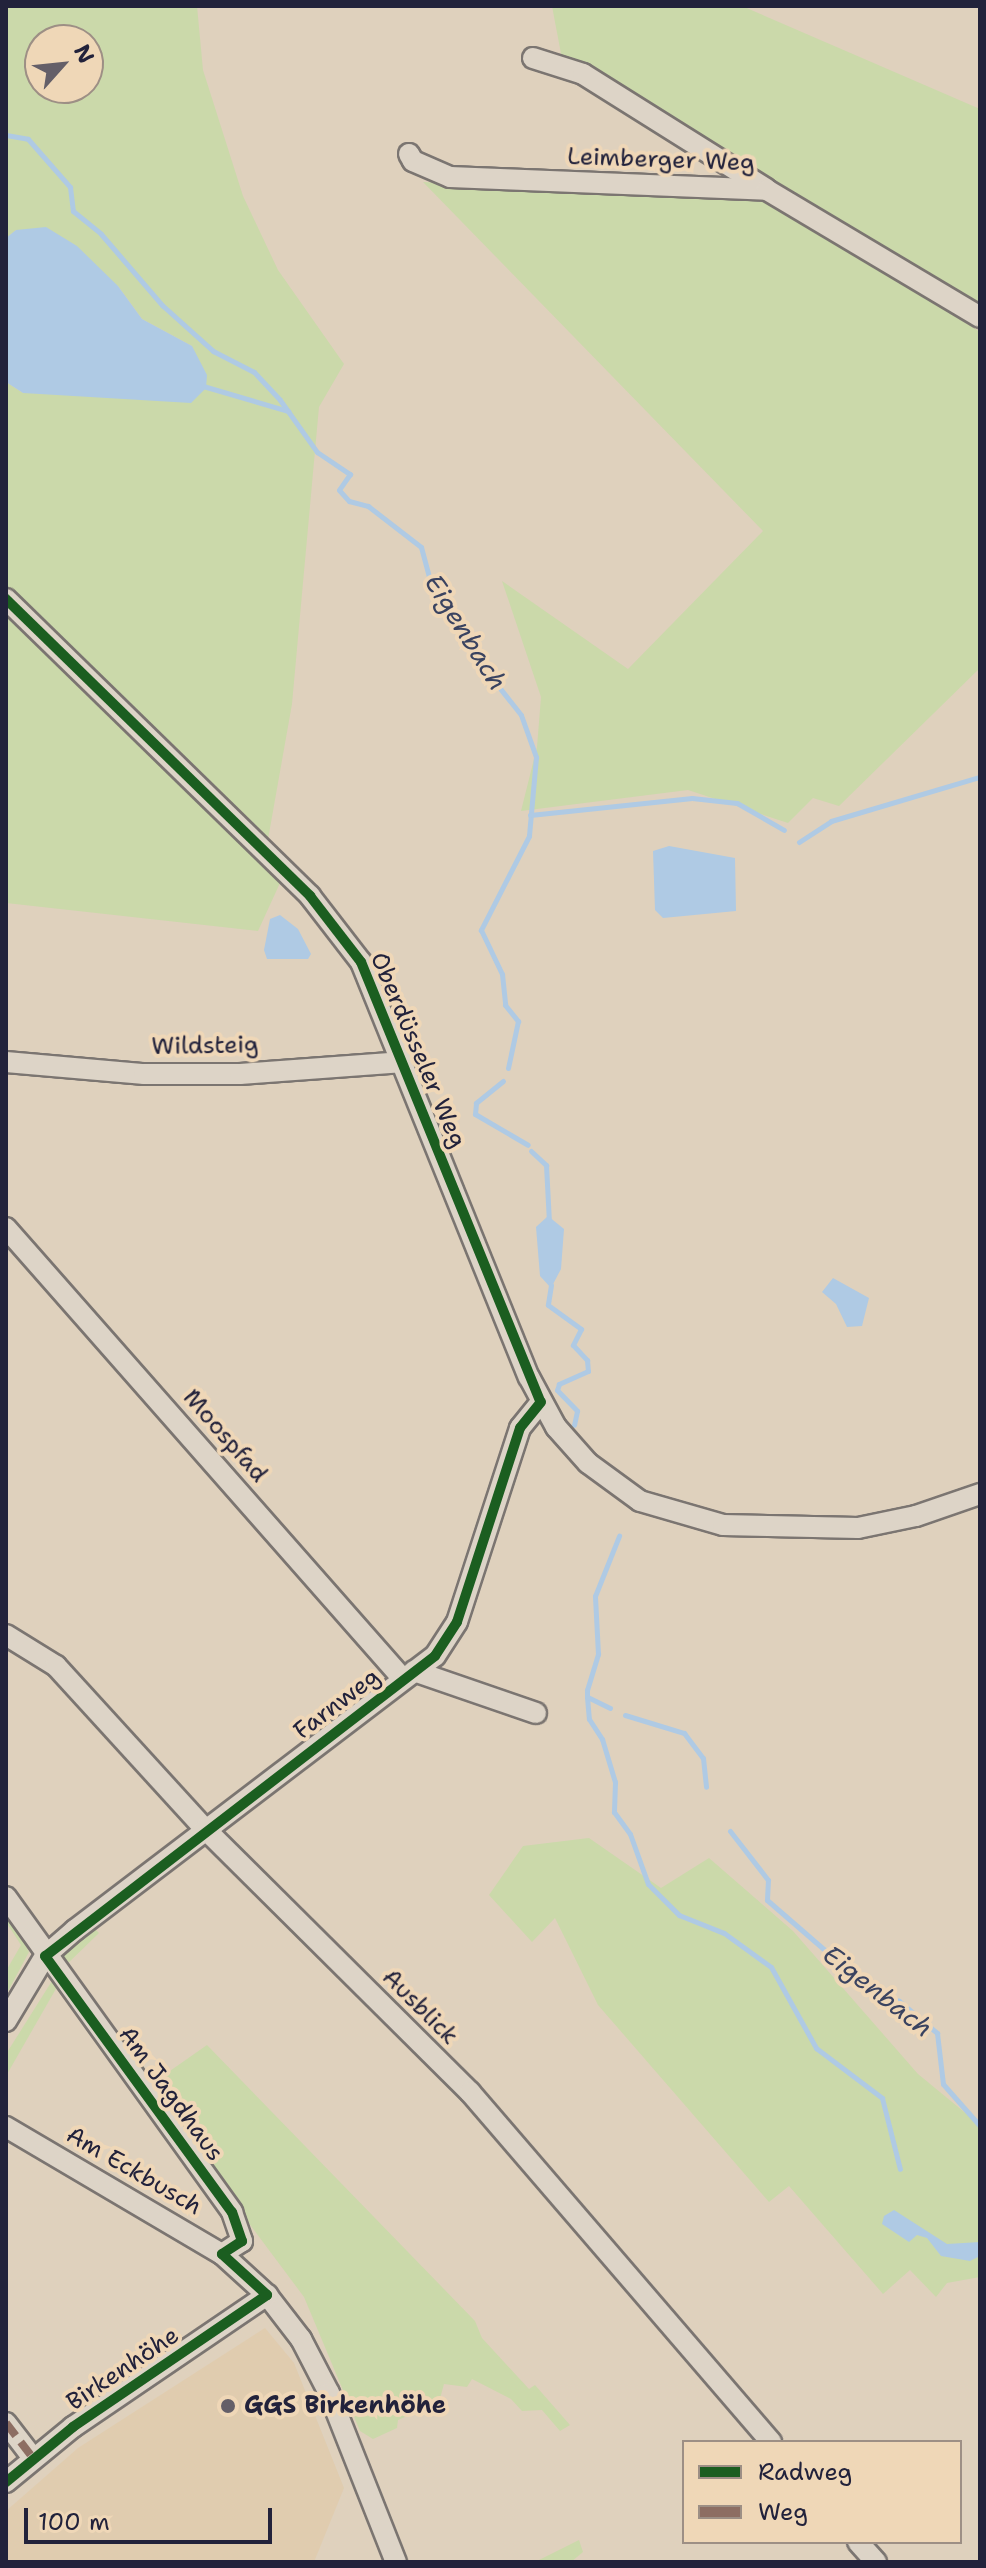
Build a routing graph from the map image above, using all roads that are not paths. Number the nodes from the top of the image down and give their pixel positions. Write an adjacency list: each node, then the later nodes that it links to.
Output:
1 (533, 58): 3 (street)
2 (409, 154): 3 (street, Leimberger Weg)
3 (767, 190): 4 (street, Leimberger Weg)
4 (980, 317)
5 (6, 599): 7 (street, Oberdüsseler Weg)
6 (6, 1062): 7 (street, Wildsteig)
7 (404, 1062): 9 (street, Oberdüsseler Weg)
8 (6, 1228): 12 (street, Moospfad)
9 (541, 1402): 10 (street, Oberdüsseler Weg); 12 (street, Farnweg)
10 (980, 1494)
11 (6, 1635): 14 (street, Ausblick)
12 (409, 1675): 13 (street, Farnweg); 14 (street, Farnweg)
13 (536, 1713)
14 (205, 1829): 16 (street, Farnweg); 22 (street, Ausblick)
15 (6, 1897): 16 (street, Am Jagdhaus)
16 (45, 1956): 17 (street, Farnweg); 19 (street, Am Jagdhaus)
17 (6, 2021)
18 (6, 2127): 19 (street, Am Eckbusch)
19 (228, 2258): 20 (street)
20 (267, 2295): 23 (street, Birkenhöhe); 26 (street)
21 (6, 2423): 23 (street)
22 (769, 2440)
23 (33, 2458): 24 (street, Birkenhöhe)
24 (6, 2482)
25 (860, 2544): 27 (street)
26 (396, 2562)
27 (876, 2562)

